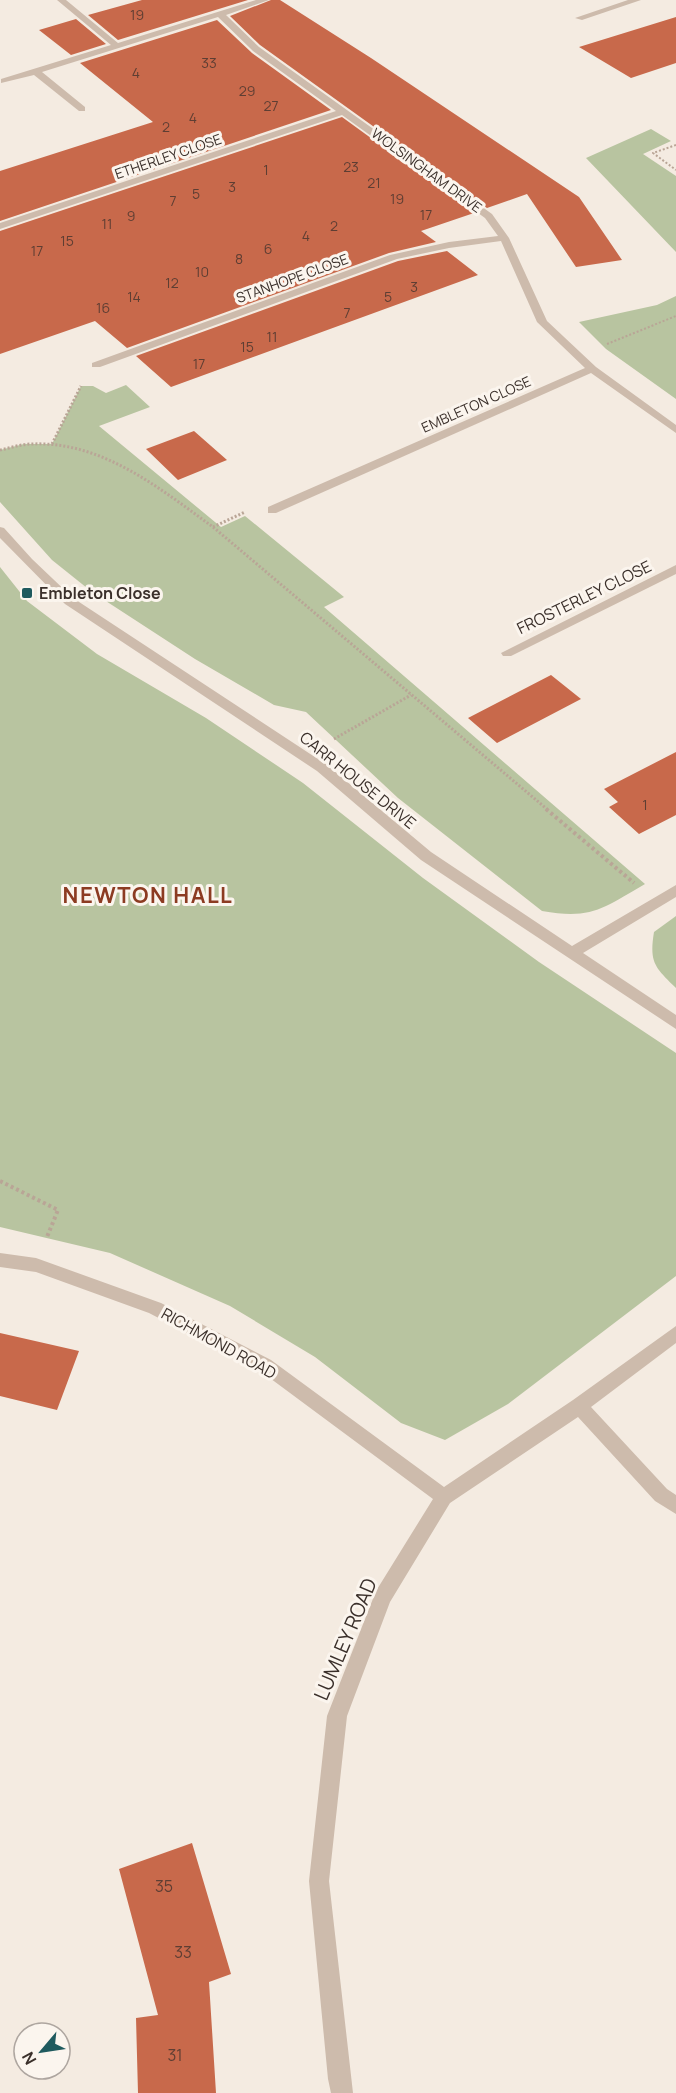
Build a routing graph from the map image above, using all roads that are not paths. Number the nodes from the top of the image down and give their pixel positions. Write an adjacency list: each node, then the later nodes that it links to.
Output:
1 (61, 0): 6 (street)
2 (265, 0): 4 (street)
3 (637, 0): 5 (street)
4 (220, 14): 6 (street); 10 (street, WOLSINGHAM DRIVE)
5 (579, 18)
6 (117, 46): 7 (street)
7 (35, 71): 8 (street); 9 (street)
8 (4, 81)
9 (82, 109)
10 (344, 111): 11 (street, ETHERLEY CLOSE); 12 (street, WOLSINGHAM DRIVE)
11 (0, 226)
12 (504, 238): 13 (street, STANHOPE CLOSE); 14 (street, WOLSINGHAM DRIVE)
13 (96, 365)
14 (592, 369): 15 (street, WOLSINGHAM DRIVE); 16 (street, EMBLETON CLOSE)
15 (676, 430)
16 (272, 510)
17 (0, 531): 21 (street, CARR HOUSE DRIVE)
18 (676, 569): 19 (street, FROSTERLEY CLOSE)
19 (507, 653)
20 (676, 890): 21 (street)
21 (572, 953): 22 (street, CARR HOUSE DRIVE)
22 (676, 1023)
23 (0, 1260): 26 (street, RICHMOND ROAD)
24 (676, 1333): 25 (street, LUMLEY ROAD)
25 (579, 1406): 26 (street, LUMLEY ROAD); 27 (street)
26 (444, 1497): 28 (street, LUMLEY ROAD)
27 (676, 1506)
28 (342, 2093)

